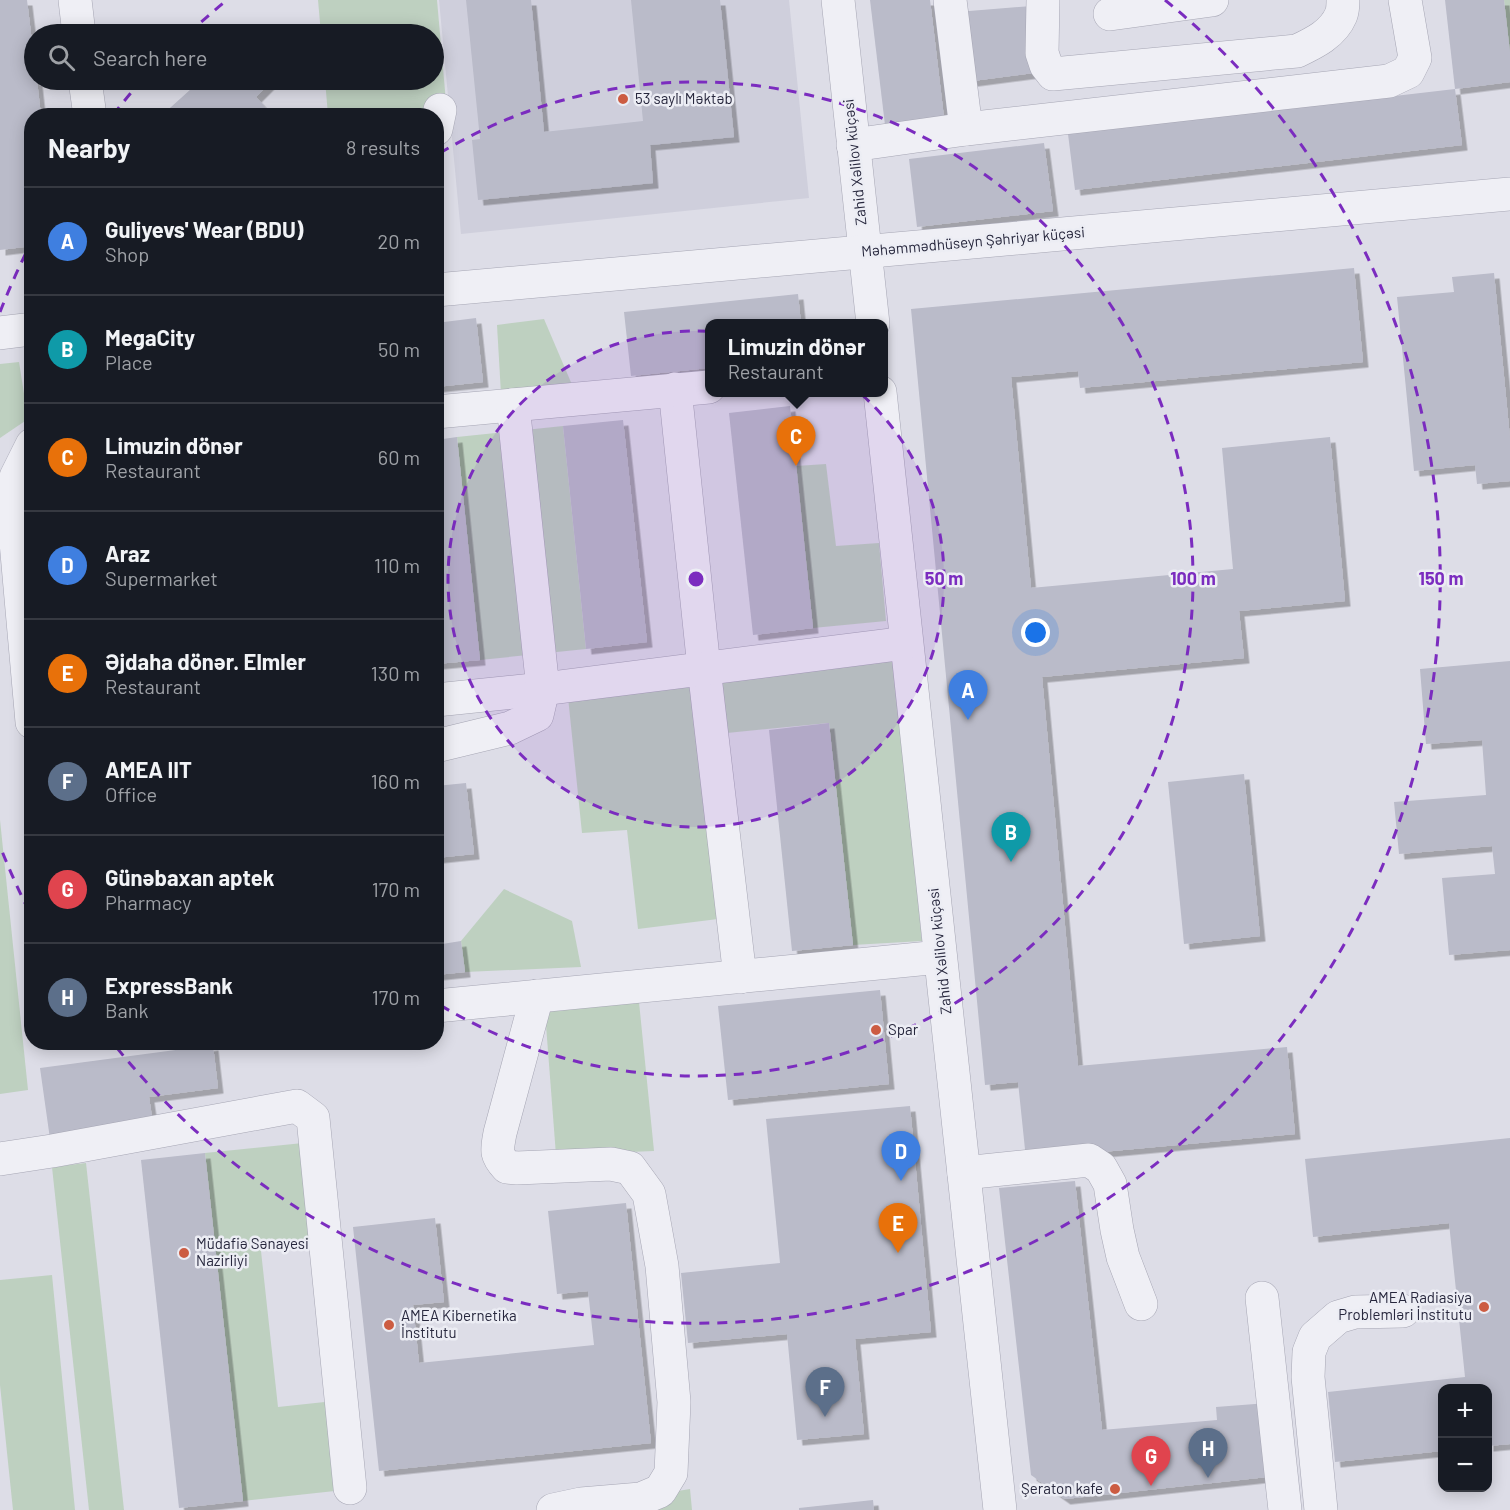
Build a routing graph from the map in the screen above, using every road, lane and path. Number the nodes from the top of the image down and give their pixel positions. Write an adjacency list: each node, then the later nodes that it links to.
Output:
1 (75, 0): 9 (street)
2 (838, 0): 13 (street, Zahid Xəlilov küçəsi)
3 (950, 0): 12 (street)
4 (1043, 0): 6 (street)
5 (1212, 0): 8 (street)
6 (1344, 0)
7 (1405, 0): 12 (street)
8 (1110, 14)
9 (78, 24)
10 (86, 90): 11 (street)
11 (89, 108)
12 (966, 129): 13 (street)
13 (853, 145): 15 (street, Zahid Xəlilov küçəsi)
14 (1510, 194): 15 (street, Məhəmmədhüseyn Şəhriyar küçəsi)
15 (865, 252): 16 (street, Məhəmmədhüseyn Şəhriyar küçəsi); 17 (street, Zahid Xəlilov küçəsi)
16 (444, 289)
17 (872, 319)
18 (24, 330): 19 (street)
19 (0, 333)
20 (705, 387): 21 (street)
21 (675, 389): 23 (street); 28 (street)
22 (880, 397): 27 (street, Zahid Xəlilov küçəsi)
23 (513, 405): 24 (street); 29 (street)
24 (444, 411)
25 (24, 461): 26 (street)
26 (24, 632)
27 (906, 643): 28 (street); 32 (street, Zahid Xəlilov küçəsi)
28 (704, 668): 29 (street); 33 (street)
29 (543, 689): 30 (street); 31 (street)
30 (444, 698)
31 (444, 744)
32 (940, 957): 33 (street); 37 (street, Zahid Xəlilov küçəsi)
33 (740, 977): 34 (street)
34 (537, 996): 35 (street); 42 (street)
35 (444, 1005)
36 (0, 1159): 41 (street)
37 (964, 1173): 39 (street); 43 (street, Zahid Xəlilov küçəsi)
38 (1263, 1298): 44 (street)
39 (1141, 1304)
40 (1403, 1311): 45 (street)
41 (350, 1488)
42 (554, 1510)
43 (1000, 1510)
44 (1285, 1510)
45 (1322, 1510)

